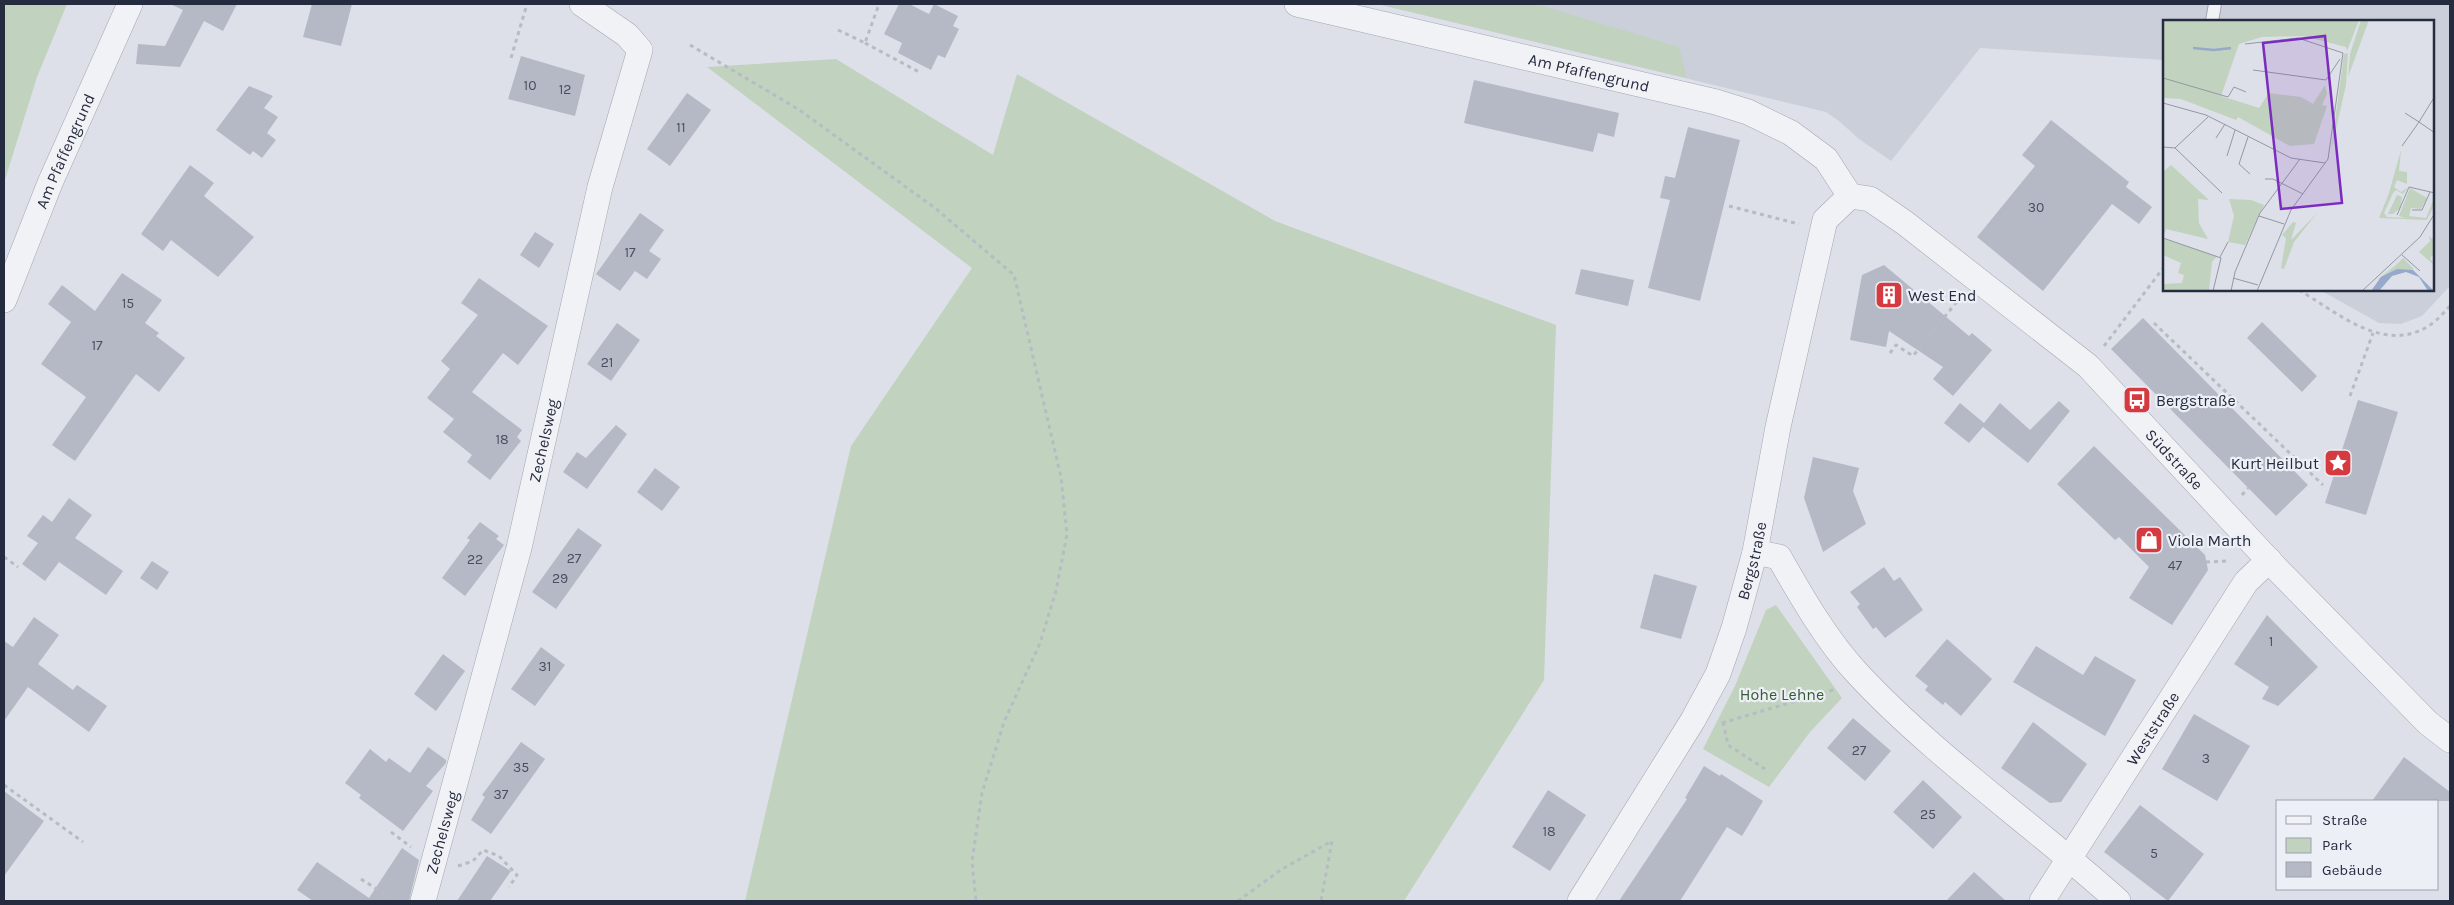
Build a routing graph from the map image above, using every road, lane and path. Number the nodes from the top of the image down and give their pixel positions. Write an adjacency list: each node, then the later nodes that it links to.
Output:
1 (130, 4): 19 (street, Am Pfaffengrund)
2 (527, 4): 11 (path)
3 (582, 4): 45 (street, Zechelsweg)
4 (879, 4): 9 (path)
5 (1297, 4): 13 (street, Am Pfaffengrund)
6 (2215, 4): 7 (lane)
7 (2212, 20)
8 (838, 30): 9 (path)
9 (864, 43): 12 (path)
10 (690, 45): 46 (path)
11 (511, 58)
12 (920, 73)
13 (1850, 196): 24 (street, Südstraße); 27 (street, Bergstraße)
14 (1729, 206): 15 (path)
15 (1803, 226)
16 (2163, 268): 24 (path)
17 (2301, 291): 22 (path)
18 (1959, 298): 23 (path)
19 (4, 300)
20 (2450, 306): 22 (path)
21 (2154, 323): 26 (path)
22 (2373, 333): 25 (path)
23 (1890, 353)
24 (2088, 366): 29 (street, Südstraße)
25 (2350, 396)
26 (2323, 485)
27 (1754, 552): 40 (street); 49 (street, Bergstraße)
28 (4, 557): 32 (path)
29 (2269, 560): 36 (street, Südstraße); 40 (street, Weststraße)
30 (2206, 562): 31 (path)
31 (2215, 562)
32 (18, 568)
33 (1842, 686): 34 (path)
34 (1723, 722): 35 (path); 37 (path)
35 (1716, 724)
36 (2450, 740)
37 (1765, 769)
38 (4, 785): 39 (path)
39 (84, 842)
40 (2070, 858): 50 (street, Weststraße); 51 (street)
41 (455, 865): 43 (path)
42 (361, 879): 44 (path)
43 (509, 887)
44 (394, 901)
45 (423, 901)
46 (976, 901)
47 (1238, 901): 48 (path)
48 (1321, 901)
49 (1580, 901)
50 (2042, 901)
51 (2118, 901)

